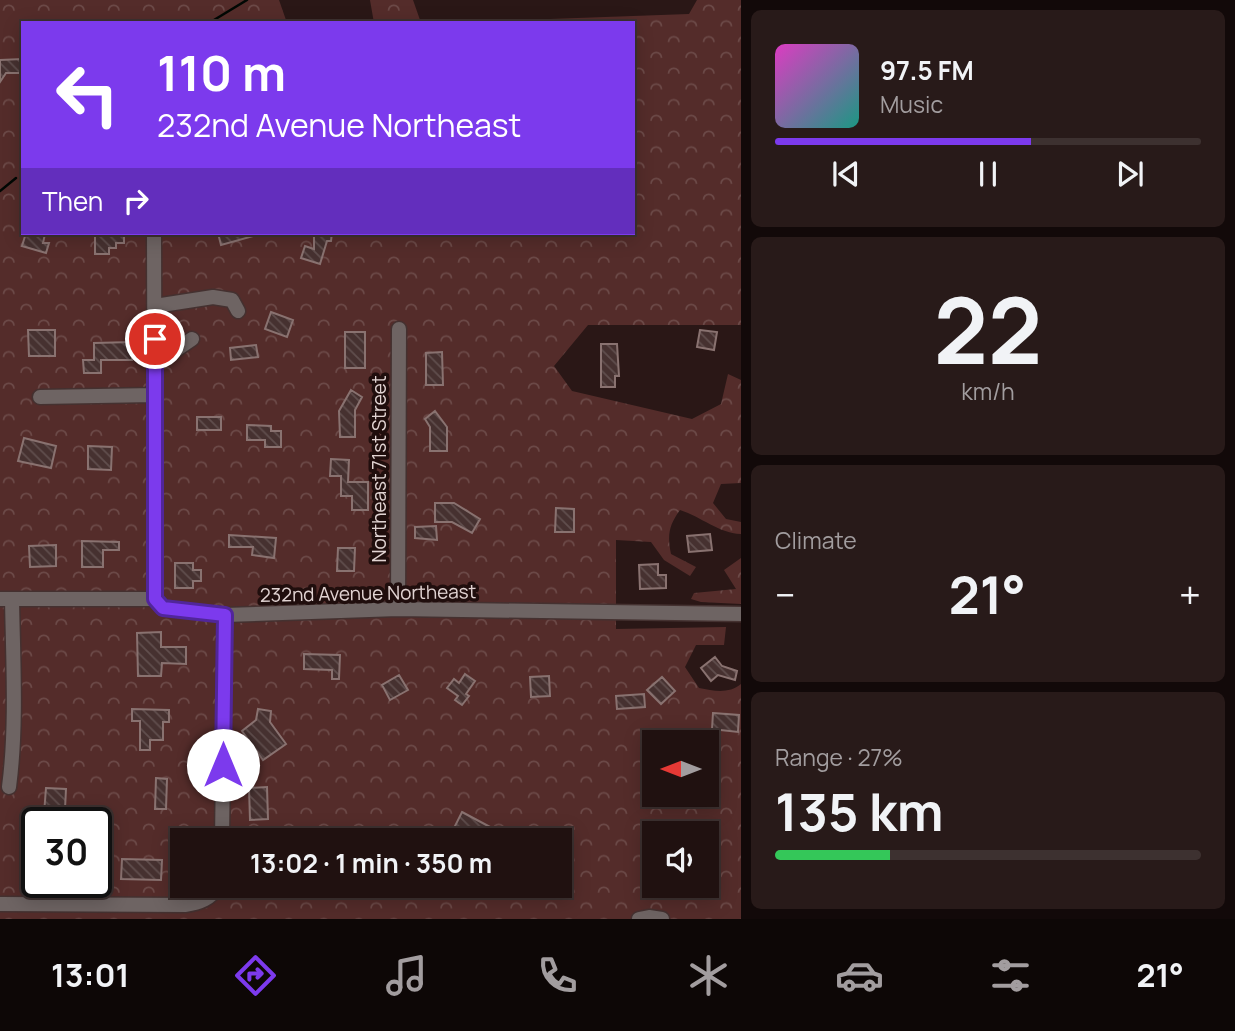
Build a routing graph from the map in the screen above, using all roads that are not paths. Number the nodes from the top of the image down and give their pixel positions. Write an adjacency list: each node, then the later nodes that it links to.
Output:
1 (154, 235): 2 (street)
2 (155, 306): 3 (street); 6 (street)
3 (238, 311)
4 (399, 329): 11 (street, Northeast 71st Street)
5 (192, 339): 6 (street)
6 (155, 364): 7 (street)
7 (154, 395): 8 (street); 10 (street)
8 (40, 397)
9 (6, 599): 10 (street, 232nd Avenue Northeast); 14 (street)
10 (155, 599): 13 (street, 232nd Avenue Northeast)
11 (398, 609): 12 (street, 232nd Avenue Northeast); 13 (street, 232nd Avenue Northeast)
12 (741, 614)
13 (225, 615): 15 (street)
14 (9, 788)
15 (222, 828)
16 (207, 898): 19 (street)
17 (0, 904): 18 (street)
18 (21, 912): 19 (street)
19 (113, 912)
20 (639, 919): 21 (street)
21 (662, 919)

